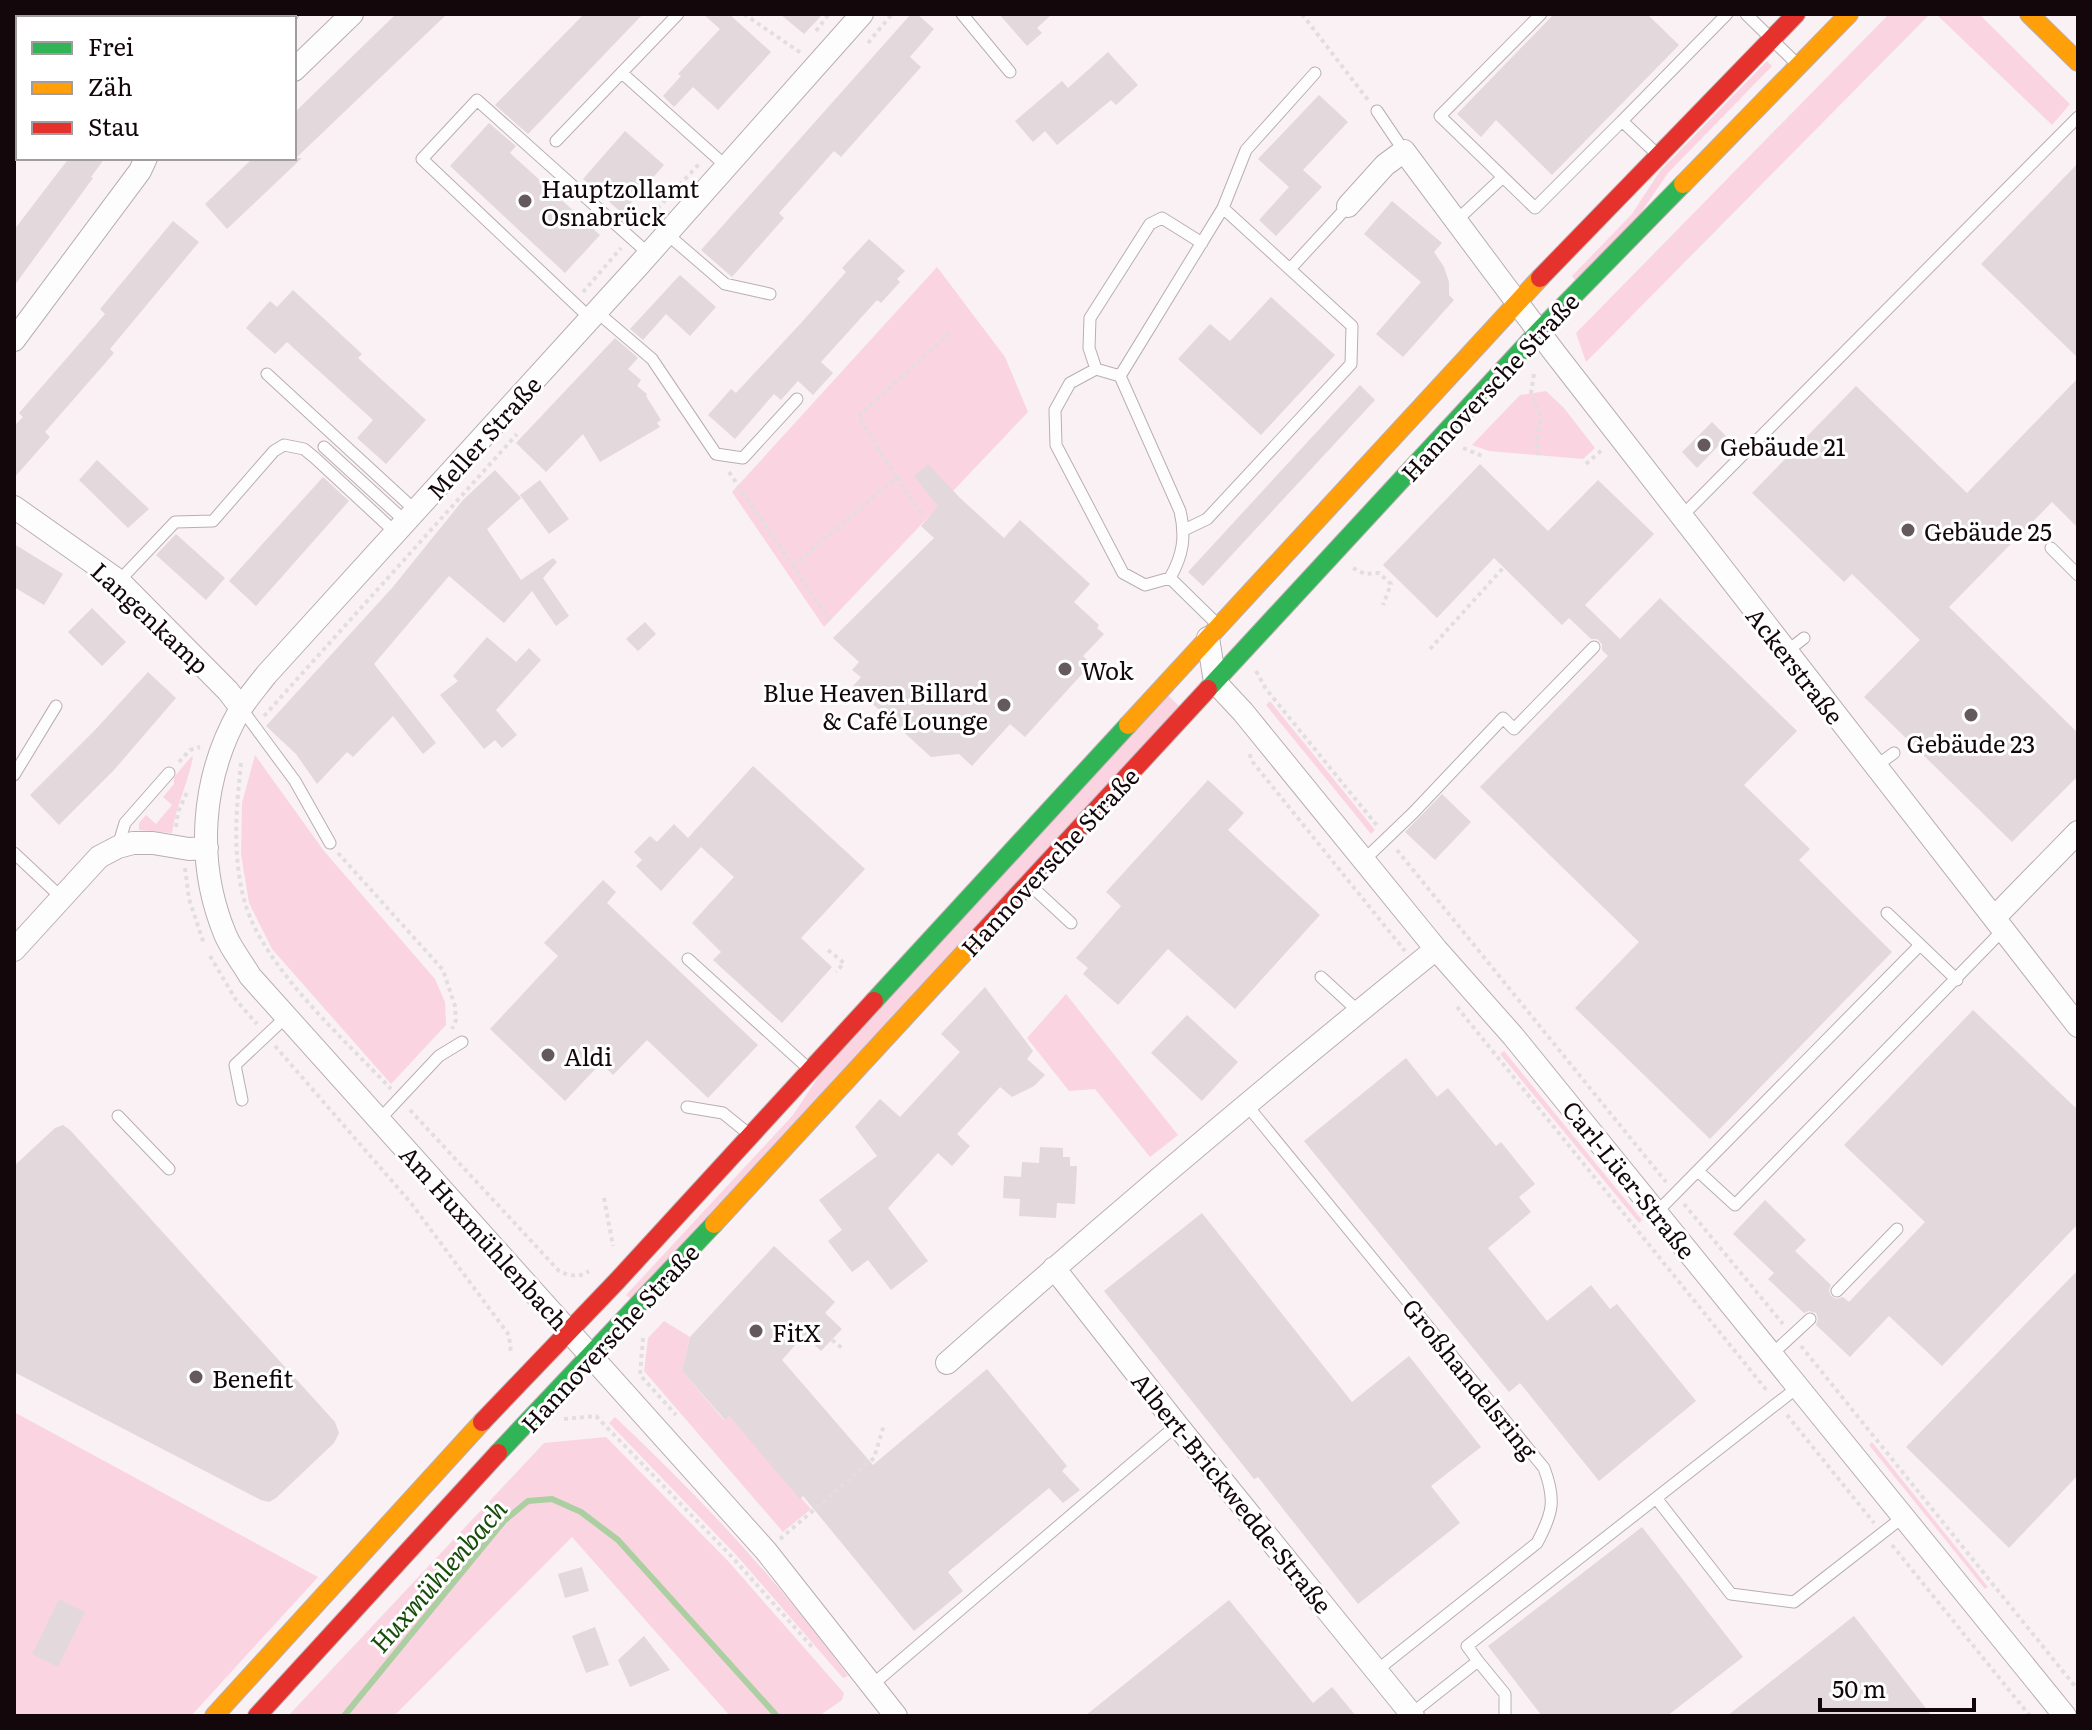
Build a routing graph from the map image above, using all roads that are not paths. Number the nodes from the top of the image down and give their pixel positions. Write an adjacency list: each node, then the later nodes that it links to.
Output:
1 (352, 14): 14 (street)
2 (678, 14): 16 (lane)
3 (862, 14): 25 (street, Meller Straße)
4 (962, 14): 15 (lane)
5 (1541, 14): 26 (lane)
6 (1726, 14): 20 (lane)
7 (1746, 14): 11 (lane)
8 (1796, 14): 11 (main road, Hannoversche Straße)
9 (1849, 14): 13 (main road, Hannoversche Straße)
10 (2029, 14): 12 (main road)
11 (1772, 39): 13 (lane); 23 (main road, Hannoversche Straße)
12 (2078, 62)
13 (1799, 65): 37 (main road, Hannoversche Straße)
14 (296, 68)
15 (1010, 72)
16 (622, 73): 21 (lane); 25 (lane)
17 (1315, 73): 28 (lane)
18 (1377, 111): 22 (lane)
19 (2078, 117): 45 (lane)
20 (1622, 121): 23 (lane); 26 (lane)
21 (556, 141)
22 (1404, 151): 27 (street); 29 (street, Hannoversche Straße)
23 (1659, 156): 35 (main road, Hannoversche Straße)
24 (145, 160): 38 (street)
25 (727, 167): 30 (street, Meller Straße)
26 (1503, 177): 29 (lane)
27 (1348, 206): 33 (lane)
28 (1223, 208): 31 (lane); 33 (lane)
29 (1456, 221): 35 (street, Hannoversche Straße)
30 (667, 234): 32 (street, Meller Straße); 34 (lane)
31 (1202, 243): 39 (lane); 41 (lane)
32 (649, 254): 36 (street, Meller Straße); 36 (lane)
33 (1290, 269): 47 (lane)
34 (770, 294)
35 (1517, 302): 37 (street, Ackerstraße); 52 (main road, Hannoversche Straße)
36 (594, 315): 42 (lane); 46 (street, Meller Straße)
37 (1538, 332): 45 (street, Ackerstraße); 56 (main road, Hannoversche Straße)
38 (14, 340)
39 (1096, 369): 41 (lane); 50 (lane)
40 (267, 374): 46 (lane)
41 (1120, 376): 47 (lane)
42 (797, 399)
43 (324, 447): 46 (lane)
44 (14, 507): 51 (street, Langenkamp)
45 (1681, 517): 55 (street, Ackerstraße)
46 (406, 522): 51 (lane); 58 (street, Meller Straße)
47 (1184, 530): 50 (lane)
48 (2051, 548): 49 (lane)
49 (2078, 575)
50 (1170, 578): 52 (lane)
51 (119, 581): 58 (street, Langenkamp)
52 (1214, 632): 56 (street); 82 (main road, Hannoversche Straße)
53 (1804, 638): 55 (lane)
54 (1594, 647): 66 (lane)
55 (1786, 652): 71 (street, Ackerstraße)
56 (1215, 682): 66 (street, Carl-Lüer-Straße); 67 (main road, Hannoversche Straße)
57 (56, 706): 60 (lane)
58 (241, 708): 62 (lane); 64 (street, Am Huxmühlenbach)
59 (169, 773): 63 (lane)
60 (14, 775)
61 (2078, 832): 71 (street)
62 (330, 843)
63 (118, 847): 64 (street); 68 (street)
64 (207, 848): 79 (street, Am Huxmühlenbach)
65 (14, 853): 68 (lane)
66 (1364, 860): 73 (street, Carl-Lüer-Straße)
67 (1029, 884): 70 (lane); 98 (main road, Hannoversche Straße)
68 (62, 898): 74 (street)
69 (1887, 913): 72 (lane)
70 (1071, 923)
71 (1998, 924): 77 (lane); 80 (street, Ackerstraße)
72 (1920, 945): 77 (lane); 90 (lane)
73 (1436, 949): 78 (street); 91 (street, Carl-Lüer-Straße)
74 (14, 950)
75 (688, 959): 82 (lane)
76 (1321, 977): 78 (lane)
77 (1957, 980): 90 (lane)
78 (1358, 1011): 84 (street)
79 (286, 1017): 83 (lane); 87 (street, Am Huxmühlenbach)
80 (2078, 1026)
81 (462, 1042): 87 (lane)
82 (811, 1070): 88 (main road, Hannoversche Straße)
83 (242, 1100)
84 (1246, 1104): 93 (street); 105 (lane, Großhandelsring)
85 (687, 1107): 88 (lane)
86 (118, 1116): 89 (lane)
87 (379, 1120): 96 (street, Am Huxmühlenbach)
88 (751, 1136): 96 (main road, Hannoversche Straße)
89 (169, 1169)
90 (1699, 1172): 91 (lane)
91 (1657, 1212): 97 (street, Carl-Lüer-Straße)
92 (1897, 1229): 94 (lane)
93 (1054, 1268): 99 (street); 101 (street, Albert-Brickwedde-Straße)
94 (1837, 1291)
95 (1810, 1319): 97 (lane)
96 (569, 1330): 98 (street, Am Huxmühlenbach); 109 (main road, Hannoversche Straße)
97 (1771, 1355): 100 (street, Carl-Lüer-Straße)
98 (592, 1357): 106 (street, Am Huxmühlenbach); 110 (main road, Hannoversche Straße)
99 (947, 1363)
100 (1798, 1387): 102 (lane); 103 (street, Carl-Lüer-Straße)
101 (1177, 1425): 105 (street, Albert-Brickwedde-Straße); 106 (lane)
102 (1656, 1498): 103 (lane); 104 (lane)
103 (1903, 1517): 112 (street, Carl-Lüer-Straße)
104 (1478, 1661): 107 (lane); 108 (lane)
105 (1376, 1671): 107 (street, Albert-Brickwedde-Straße)
106 (872, 1685): 111 (street, Am Huxmühlenbach)
107 (1412, 1715)
108 (1503, 1715)
109 (214, 1716)
110 (257, 1716)
111 (896, 1716)
112 (2065, 1716)

